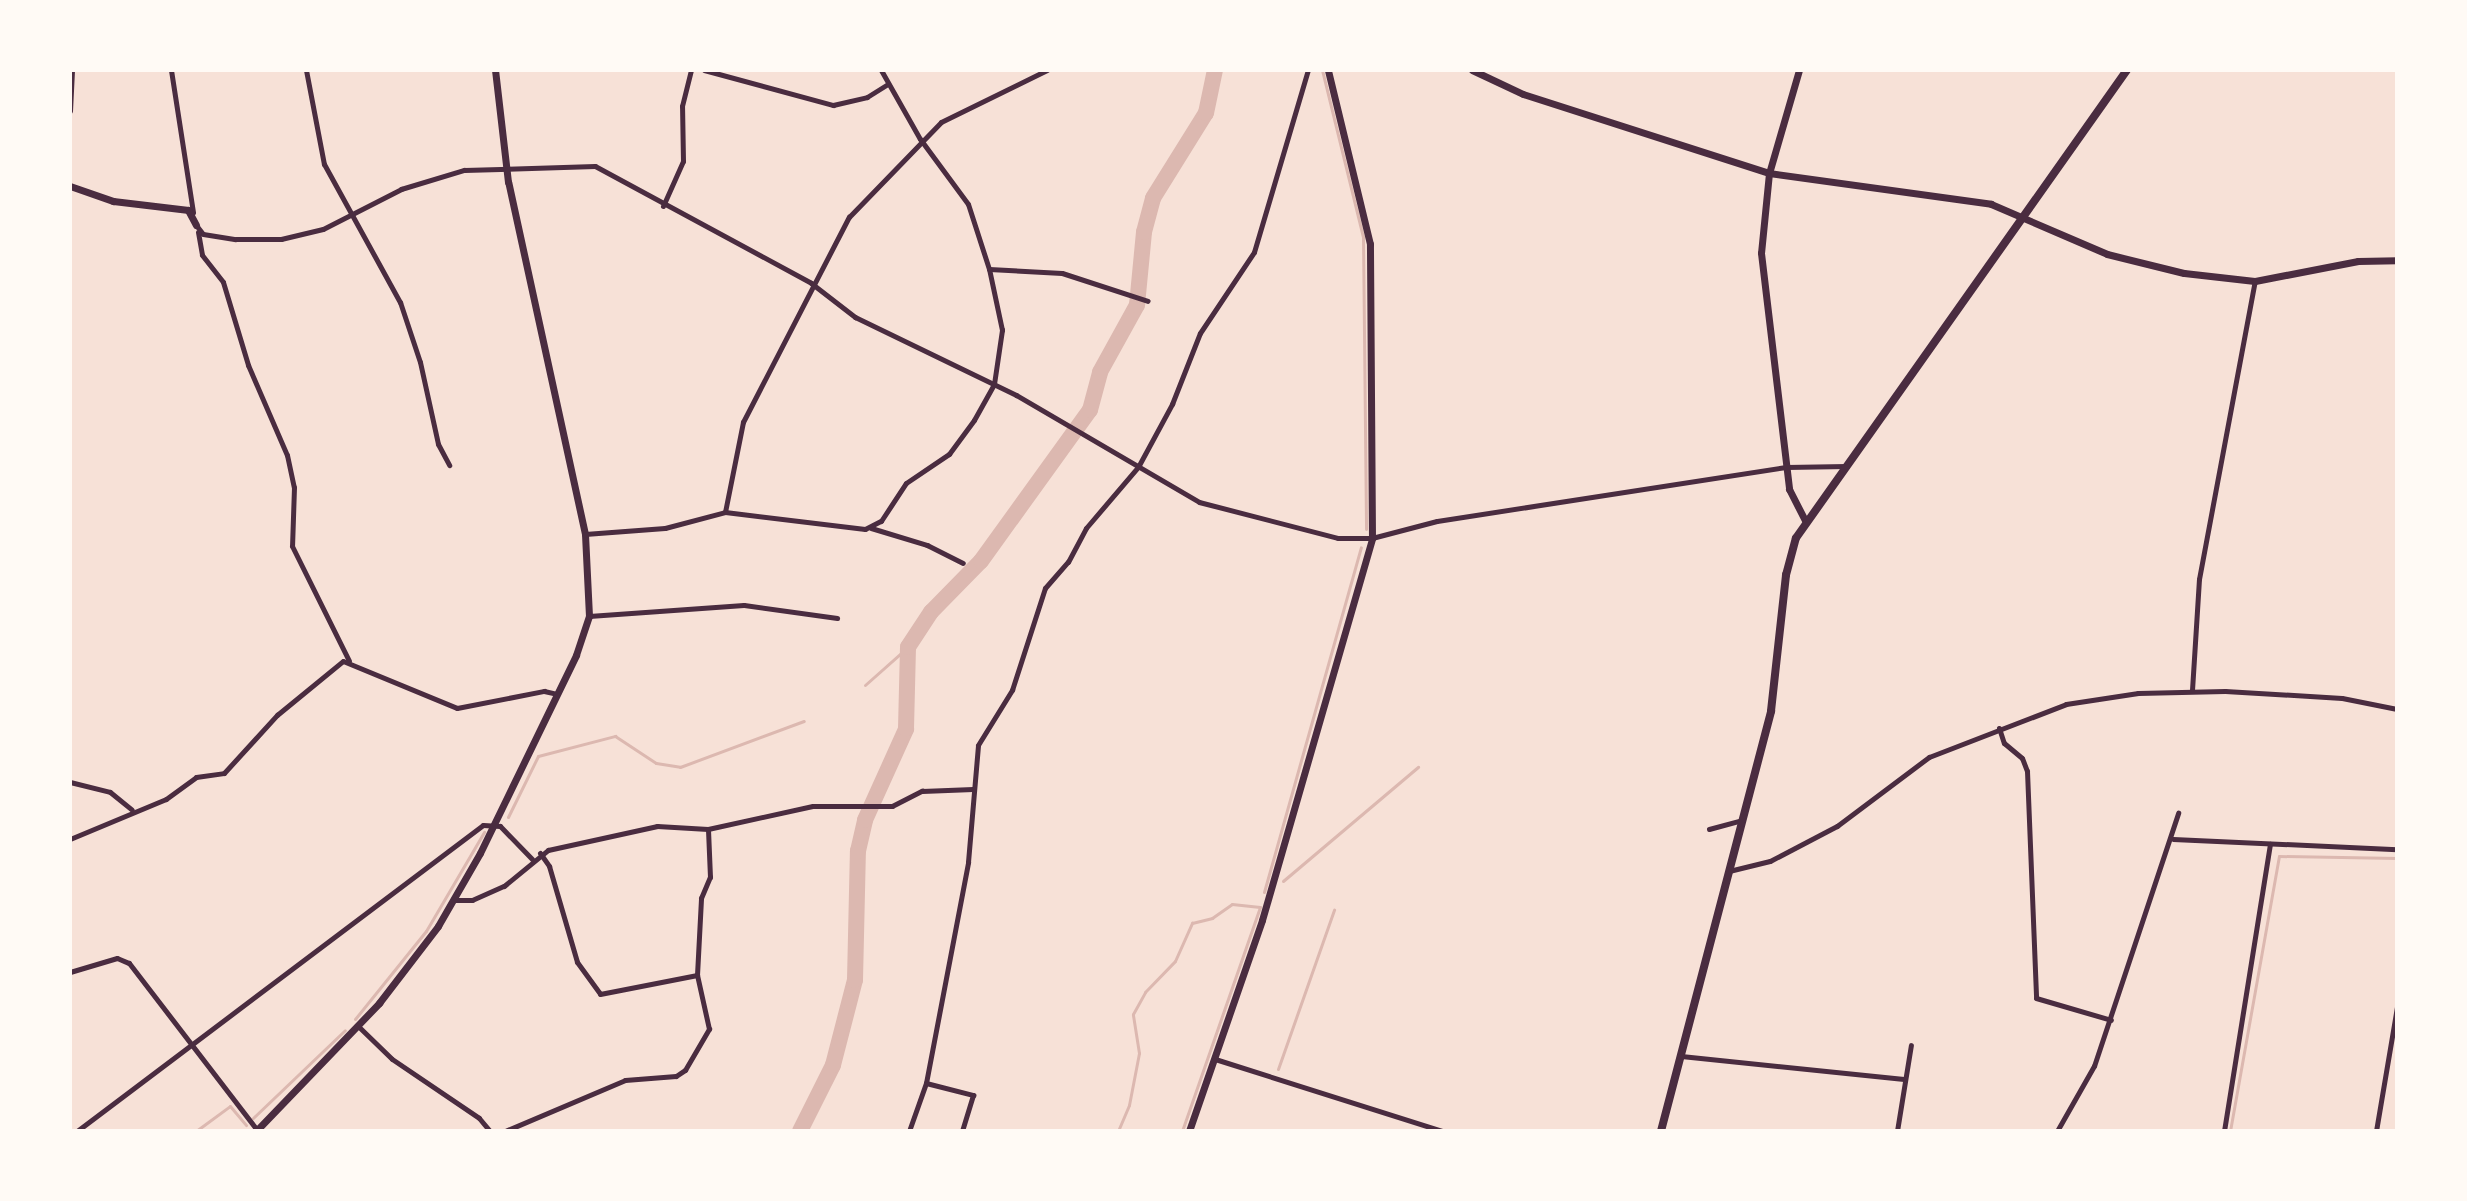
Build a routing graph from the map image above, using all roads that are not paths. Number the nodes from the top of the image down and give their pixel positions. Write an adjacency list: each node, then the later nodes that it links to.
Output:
1 (72, 70): 15 (street)
2 (171, 70): 21 (street)
3 (306, 70): 22 (street)
4 (495, 70): 17 (main road)
5 (691, 70): 20 (street)
6 (704, 70): 14 (street)
7 (881, 70): 14 (street)
8 (1047, 70): 16 (street)
9 (1308, 70): 33 (street)
10 (1328, 70): 39 (main road)
11 (1472, 70): 18 (main road)
12 (1799, 70): 18 (main road)
13 (2127, 70): 23 (main road)
14 (888, 84): 16 (street)
15 (70, 111)
16 (920, 139): 26 (street); 28 (street)
17 (505, 166): 20 (street); 22 (street); 38 (main road)
18 (1769, 173): 23 (main road); 34 (main road)
19 (70, 186): 21 (main road)
20 (663, 206): 28 (street)
21 (193, 212): 24 (main road)
22 (350, 216): 24 (street); 31 (street)
23 (2027, 218): 27 (main road); 32 (main road)
24 (197, 229): 43 (street)
25 (2397, 260): 27 (main road)
26 (989, 269): 29 (street); 30 (street)
27 (2255, 281): 44 (street)
28 (811, 283): 30 (street); 35 (street)
29 (1148, 301)
30 (994, 384): 33 (street); 37 (street)
31 (449, 465)
32 (1847, 466): 34 (street); 36 (main road)
33 (1138, 467): 39 (street); 49 (street)
34 (1786, 467): 36 (main road); 39 (street)
35 (725, 512): 37 (street); 38 (street)
36 (1805, 520): 52 (main road)
37 (871, 528): 40 (street)
38 (585, 534): 41 (main road)
39 (1372, 538): 72 (main road)
40 (963, 563)
41 (589, 616): 42 (street); 45 (main road)
42 (837, 618)
43 (349, 661): 45 (street); 50 (street)
44 (2192, 690): 46 (street); 47 (street)
45 (557, 694): 53 (main road)
46 (2397, 709)
47 (1999, 728): 62 (street); 67 (street)
48 (70, 782): 50 (street)
49 (973, 789): 54 (street); 74 (street)
50 (132, 810): 56 (street)
51 (2178, 813): 57 (street)
52 (1742, 820): 55 (street); 62 (main road)
53 (494, 824): 61 (street); 63 (main road); 69 (street)
54 (708, 829): 60 (street); 65 (street)
55 (1709, 829)
56 (70, 839)
57 (2173, 839): 58 (street); 67 (street)
58 (2270, 844): 59 (street); 86 (street)
59 (2397, 849)
60 (540, 853): 61 (street); 65 (street)
61 (532, 859): 63 (street)
62 (1729, 871): 71 (main road)
63 (454, 900): 68 (main road)
64 (70, 972): 69 (street)
65 (697, 975): 78 (street)
66 (2397, 1007): 87 (street)
67 (2111, 1020): 85 (street)
68 (358, 1026): 75 (main road); 77 (street)
69 (192, 1045): 75 (street); 76 (street)
70 (1911, 1045): 73 (street)
71 (1681, 1056): 73 (street); 83 (main road)
72 (1215, 1059): 81 (main road); 82 (street)
73 (1904, 1079): 84 (street)
74 (926, 1083): 79 (street); 80 (street)
75 (256, 1130)
76 (77, 1131)
77 (490, 1131)
78 (505, 1131)
79 (909, 1131)
80 (962, 1131)
81 (1189, 1131)
82 (1442, 1131)
83 (1661, 1131)
84 (1897, 1131)
85 (2057, 1131)
86 (2224, 1131)
87 (2376, 1131)

